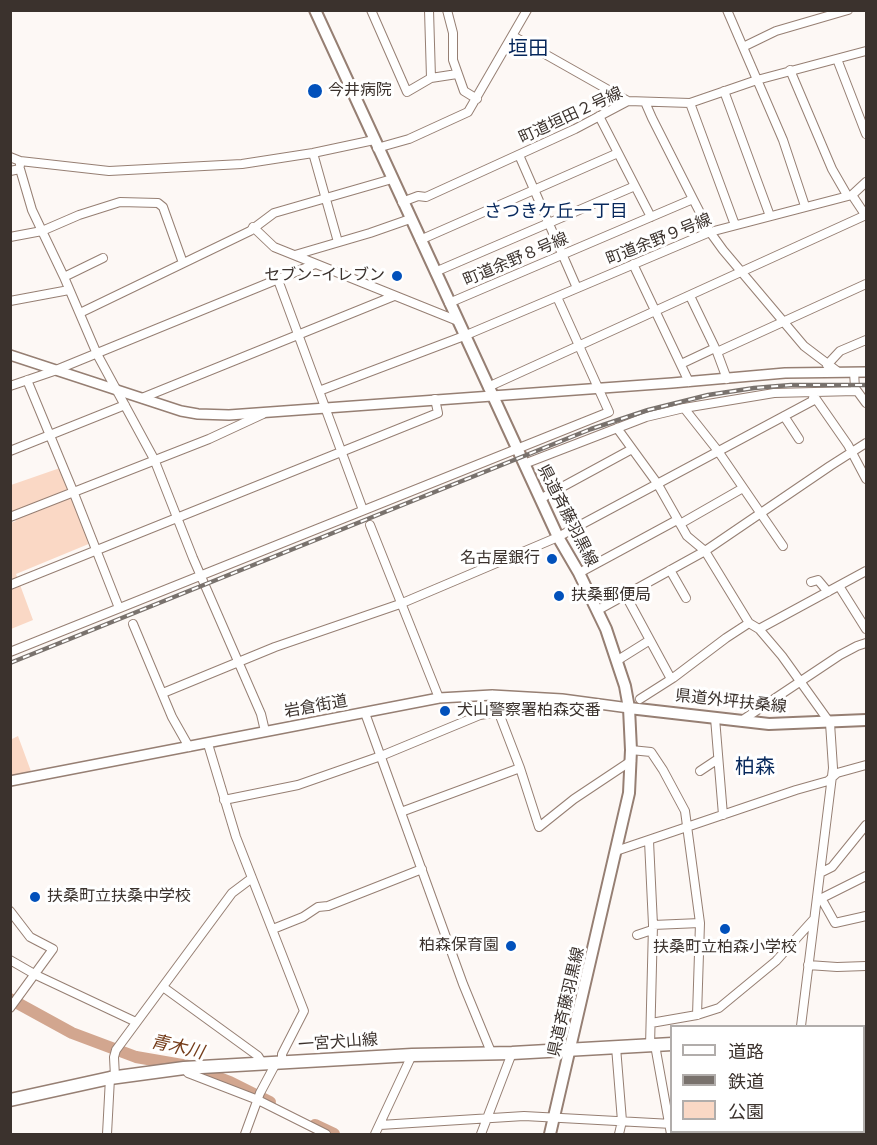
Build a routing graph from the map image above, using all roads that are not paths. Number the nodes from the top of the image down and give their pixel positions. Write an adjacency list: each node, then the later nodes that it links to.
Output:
1 (315, 10): 23 (main road, 県道斉藤羽黒線)
2 (370, 10): 14 (street)
3 (429, 10): 14 (street)
4 (447, 10): 13 (street)
5 (527, 10): 8 (street)
6 (728, 10): 9 (street)
7 (848, 10): 9 (street)
8 (513, 36): 17 (street); 18 (street)
9 (743, 47): 15 (street)
10 (867, 51): 11 (street, 町道垣田２号線)
11 (837, 59): 12 (street, 町道垣田２号線); 22 (street)
12 (790, 70): 15 (street, 町道垣田２号線); 34 (street)
13 (458, 74): 14 (street); 17 (street)
14 (431, 78)
15 (757, 80): 16 (street, 町道垣田２号線); 38 (street)
16 (724, 91): 20 (street, 町道垣田２号線); 39 (street)
17 (477, 99): 23 (street)
18 (628, 101): 19 (street, 町道垣田２号線); 21 (street, 町道垣田２号線)
19 (645, 102): 20 (street, 町道垣田２号線); 36 (street)
20 (690, 103): 44 (street)
21 (599, 116): 25 (street); 26 (street, 町道垣田２号線)
22 (867, 134)
23 (376, 144): 24 (street); 30 (main road, 県道斉藤羽黒線)
24 (313, 153): 28 (street); 35 (street)
25 (618, 153): 32 (street); 33 (street)
26 (519, 155): 33 (street); 37 (street, 町道垣田２号線)
27 (10, 157): 28 (street)
28 (20, 165): 29 (street); 46 (street)
29 (10, 171)
30 (392, 179): 35 (street); 37 (main road, 県道斉藤羽黒線)
31 (867, 182): 34 (street, 町道余野９号線)
32 (635, 186): 41 (street); 43 (street)
33 (534, 190): 43 (street); 49 (street)
34 (849, 195): 38 (street, 町道余野９号線); 40 (street)
35 (325, 198): 45 (street); 50 (street)
36 (693, 199): 41 (street, 町道余野８号線); 47 (street)
37 (402, 202): 42 (main road, 県道斉藤羽黒線)
38 (805, 206): 39 (street, 町道余野９号線)
39 (770, 216): 44 (street, 町道余野９号線)
40 (866, 216): 58 (street)
41 (651, 217): 52 (street, 町道余野８号線)
42 (410, 219): 49 (main road, 県道斉藤羽黒線); 50 (street)
43 (548, 223): 52 (street); 57 (street)
44 (735, 225): 47 (street, 町道余野９号線)
45 (253, 227): 51 (street); 54 (street)
46 (42, 231): 48 (street); 54 (street); 59 (street)
47 (710, 232): 56 (street, 町道余野９号線); 58 (street)
48 (10, 237)
49 (420, 240): 57 (main road, 県道斉藤羽黒線)
50 (338, 242): 51 (street)
51 (295, 255): 55 (street)
52 (562, 255): 62 (street); 68 (street, 町道余野８号線)
53 (103, 258): 59 (street)
54 (183, 264): 70 (street)
55 (315, 264): 60 (street); 64 (street)
56 (633, 264): 62 (street, 町道余野９号線); 69 (street)
57 (435, 272): 68 (main road, 県道斉藤羽黒線)
58 (742, 272): 65 (street); 72 (street)
59 (64, 277): 63 (street)
60 (278, 279): 73 (street); 78 (street)
61 (867, 284): 72 (street)
62 (577, 288): 66 (street, 町道余野９号線)
63 (69, 290): 67 (street); 70 (street)
64 (394, 296): 71 (street); 73 (street)
65 (690, 296): 69 (street); 77 (street)
66 (557, 297): 74 (street, 町道余野９号線); 76 (street)
67 (10, 301)
68 (449, 303): 71 (main road, 県道斉藤羽黒線)
69 (656, 312): 76 (street); 80 (street)
70 (80, 313): 78 (street)
71 (458, 321): 74 (main road, 県道斉藤羽黒線)
72 (784, 322): 77 (street); 81 (street)
73 (298, 334): 95 (street); 96 (street)
74 (464, 336): 92 (main road, 県道斉藤羽黒線); 95 (street, 町道余野９号線)
75 (867, 340): 81 (street)
76 (579, 346): 90 (street); 92 (street)
77 (716, 350): 80 (street); 86 (street)
78 (98, 354): 82 (street); 91 (street)
79 (10, 355): 82 (street)
80 (681, 364): 88 (street)
81 (827, 365): 83 (street)
82 (57, 370): 87 (street); 91 (street)
83 (837, 372): 84 (street); 86 (street)
84 (854, 372): 85 (street); 94 (street)
85 (867, 372)
86 (727, 379): 88 (street)
87 (27, 380): 89 (street); 106 (street)
88 (689, 382): 90 (street)
89 (10, 386)
90 (599, 388): 92 (street); 109 (street)
91 (118, 390): 96 (street); 100 (street)
92 (490, 391): 97 (street); 109 (main road, 県道斉藤羽黒線)
93 (810, 391): 94 (street); 98 (street); 102 (street)
94 (856, 391): 99 (street)
95 (319, 392): 101 (street)
96 (142, 398): 103 (street)
97 (435, 399): 101 (street); 112 (street)
98 (816, 399): 104 (street); 114 (street)
99 (867, 403)
100 (125, 405): 106 (street); 115 (street)
101 (325, 408): 103 (street); 112 (street)
102 (684, 408): 105 (street); 113 (street)
103 (265, 414): 115 (street)
104 (783, 416): 107 (street); 113 (street)
105 (618, 428): 110 (street); 116 (street)
106 (50, 435): 111 (street); 120 (street)
107 (799, 439)
108 (867, 443): 114 (street)
109 (517, 449): 116 (main road, 県道斉藤羽黒線); 122 (street)
110 (632, 449): 118 (street); 121 (street)
111 (10, 451)
112 (342, 451): 122 (street); 125 (street)
113 (718, 451): 118 (street); 119 (street)
114 (852, 452): 117 (street); 123 (street)
115 (154, 459): 120 (street); 125 (street)
116 (524, 464): 121 (main road, 県道斉藤羽黒線)
117 (867, 478)
118 (657, 483): 126 (street); 128 (street)
119 (743, 488): 123 (street); 126 (street)
120 (74, 491): 124 (street); 130 (street)
121 (540, 499): 128 (main road, 県道斉藤羽黒線)
122 (363, 510): 135 (street)
123 (760, 512): 129 (street); 131 (street)
124 (10, 517)
125 (178, 518): 130 (street); 135 (street)
126 (679, 522): 131 (street); 134 (street)
127 (370, 525): 142 (street)
128 (558, 537): 134 (main road, 県道斉藤羽黒線); 142 (street)
129 (783, 546)
130 (95, 550): 137 (street); 143 (street)
131 (705, 551): 132 (street); 145 (street)
132 (670, 570): 140 (street); 141 (street)
133 (867, 571): 138 (street)
134 (579, 573): 144 (main road, 県道斉藤羽黒線)
135 (201, 575): 143 (street); 153 (street)
136 (811, 582): 139 (street)
137 (10, 585)
138 (839, 586): 139 (street); 148 (street)
139 (828, 592): 147 (street)
140 (625, 594): 144 (street); 149 (street)
141 (686, 598)
142 (400, 604): 153 (street); 158 (street)
143 (118, 608): 151 (street)
144 (598, 610): 152 (main road, 県道斉藤羽黒線)
145 (749, 623): 147 (street); 154 (street)
146 (133, 624): 156 (street)
147 (759, 629): 155 (street)
148 (867, 629)
149 (650, 640): 152 (street); 154 (street)
150 (867, 643): 155 (street)
151 (10, 651)
152 (618, 660): 160 (main road, 県道斉藤羽黒線)
153 (238, 662): 156 (street); 167 (street)
154 (674, 678): 159 (street)
155 (800, 682): 165 (street); 166 (street)
156 (163, 693): 169 (street)
157 (492, 695): 158 (street, 岩倉街道); 160 (street, 岩倉街道); 161 (street)
158 (439, 698): 162 (street, 岩倉街道)
159 (640, 699)
160 (629, 708): 163 (main road, 県道外坪扶桑線); 170 (main road, 県道斉藤羽黒線)
161 (498, 712): 171 (street); 174 (street)
162 (365, 714): 167 (street, 岩倉街道); 171 (street)
163 (715, 718): 165 (main road, 県道外坪扶桑線); 172 (street)
164 (867, 720): 166 (main road, 県道外坪扶桑線)
165 (740, 721): 166 (main road, 県道外坪扶桑線)
166 (830, 723): 176 (street)
167 (265, 731): 168 (street, 岩倉街道)
168 (208, 744): 169 (street, 岩倉街道); 178 (street)
169 (189, 747): 177 (street, 岩倉街道)
170 (631, 755): 174 (street); 182 (street); 184 (main road, 県道斉藤羽黒線)
171 (381, 756): 178 (street); 179 (street)
172 (718, 759): 175 (street); 180 (street)
173 (867, 765): 176 (street)
174 (520, 768): 179 (street)
175 (700, 771)
176 (832, 777): 180 (street); 186 (street)
177 (10, 782)
178 (224, 801): 188 (street)
179 (401, 812): 185 (street)
180 (723, 815): 182 (street)
181 (867, 825): 186 (street)
182 (688, 827): 183 (street); 193 (street)
183 (649, 841): 184 (street); 195 (street)
184 (616, 851): 210 (main road, 県道斉藤羽黒線)
185 (422, 869): 194 (street); 211 (street)
186 (820, 873): 189 (street)
187 (867, 876): 189 (street)
188 (252, 878): 194 (street); 201 (street)
189 (819, 899): 191 (street); 192 (street)
190 (10, 911): 200 (street)
191 (867, 916)
192 (813, 920): 198 (street); 203 (street)
193 (700, 923): 195 (street); 203 (street)
194 (273, 928): 214 (street)
195 (653, 928): 196 (street); 205 (street)
196 (637, 934)
197 (10, 960): 200 (street)
198 (808, 965): 199 (street); 206 (street)
199 (867, 966)
200 (36, 975): 202 (street); 204 (street)
201 (163, 987): 204 (street); 214 (street)
202 (10, 1008)
203 (697, 1015): 205 (street)
204 (136, 1022): 216 (street)
205 (651, 1023): 208 (street)
206 (801, 1025)
207 (670, 1044): 208 (main road, 一宮犬山線)
208 (653, 1046): 209 (main road, 一宮犬山線); 222 (street)
209 (616, 1047): 210 (main road, 一宮犬山線); 221 (street)
210 (572, 1049): 212 (main road, 一宮犬山線); 219 (main road, 県道斉藤羽黒線)
211 (491, 1052): 212 (main road, 一宮犬山線); 213 (main road, 一宮犬山線)
212 (512, 1053): 220 (street)
213 (412, 1055): 214 (main road, 一宮犬山線); 223 (street)
214 (274, 1063): 215 (main road, 一宮犬山線); 218 (street)
215 (184, 1068): 216 (main road, 一宮犬山線); 218 (street)
216 (113, 1077): 217 (main road, 一宮犬山線); 224 (street)
217 (10, 1100)
218 (258, 1100): 225 (street); 226 (street)
219 (555, 1117): 220 (street); 221 (street); 229 (main road, 県道斉藤羽黒線)
220 (488, 1119): 223 (street); 228 (street)
221 (622, 1121): 222 (street); 230 (street)
222 (670, 1124)
223 (380, 1125): 227 (street)
224 (107, 1134)
225 (245, 1134)
226 (326, 1134)
227 (375, 1134)
228 (481, 1134)
229 (550, 1134)
230 (619, 1134)

